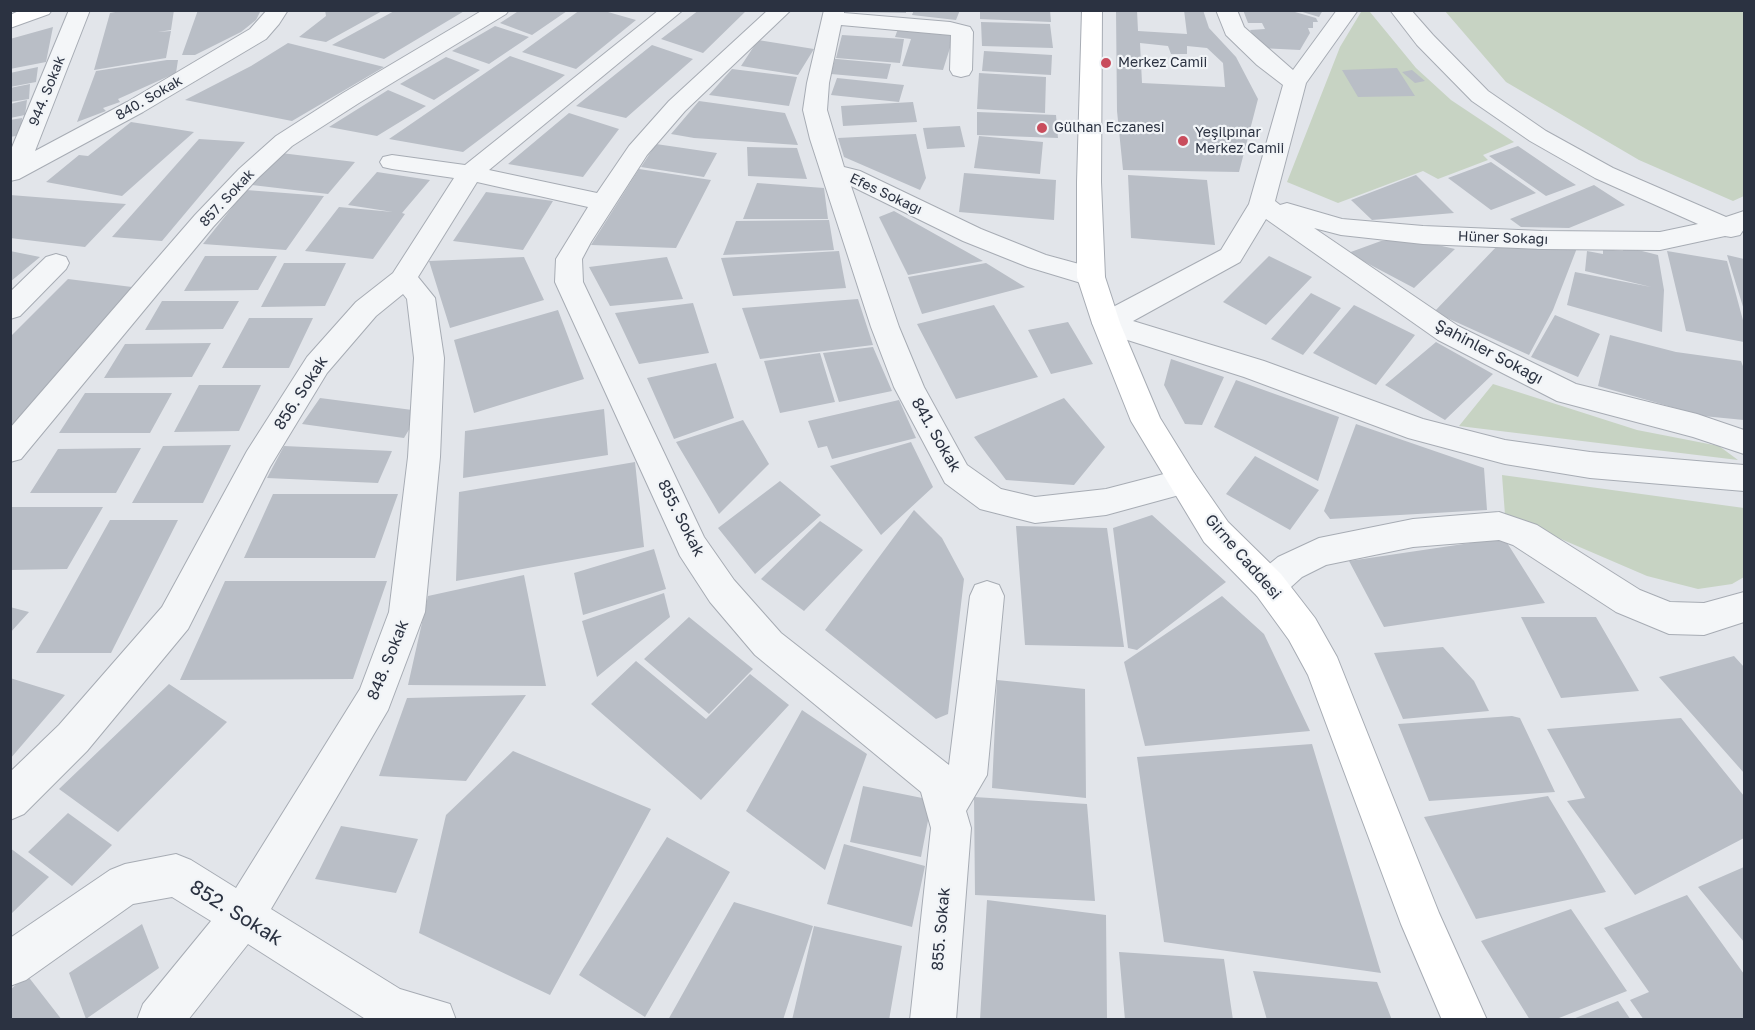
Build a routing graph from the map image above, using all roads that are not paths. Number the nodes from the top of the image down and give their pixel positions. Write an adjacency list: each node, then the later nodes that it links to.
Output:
1 (42, 10): 12 (street)
2 (80, 10): 17 (street, 944. Sokak)
3 (278, 10): 17 (street, 840. Sokak)
4 (499, 10): 28 (street, 857. Sokak)
5 (673, 10): 18 (street, 856. Sokak)
6 (781, 10): 19 (street, 855. Sokak)
7 (1092, 10): 23 (street, Girne Caddesi)
8 (1226, 10): 14 (street)
9 (1348, 10): 14 (street)
10 (1400, 10): 21 (street)
11 (834, 14): 13 (street); 16 (street, Efes Sokağı)
12 (10, 22)
13 (961, 70)
14 (1295, 83): 20 (street)
15 (392, 162): 18 (street)
16 (835, 172): 23 (street, Efes Sokağı); 30 (street, 841. Sokak)
17 (13, 173)
18 (470, 173): 19 (street); 24 (street, 856. Sokak)
19 (602, 202): 35 (street, 855. Sokak)
20 (1262, 204): 21 (street, Hüner Sokağı); 26 (street); 27 (street, Şahinler Sokağı)
21 (1738, 226)
22 (56, 263): 25 (street)
23 (1091, 277): 26 (street, Girne Caddesi)
24 (403, 280): 34 (street, 856. Sokak); 36 (street, 848. Sokak)
25 (10, 309)
26 (1106, 323): 29 (street); 30 (street, Girne Caddesi)
27 (1744, 442)
28 (10, 450)
29 (1744, 478)
30 (1184, 482): 31 (street, Girne Caddesi)
31 (1269, 585): 33 (street); 42 (street, Girne Caddesi)
32 (987, 596): 35 (street)
33 (1744, 607)
34 (10, 800)
35 (945, 807): 41 (street, 855. Sokak)
36 (242, 917): 37 (street, 852. Sokak); 38 (street, 852. Sokak); 39 (street, 848. Sokak)
37 (10, 964)
38 (389, 1014): 40 (street, 852. Sokak)
39 (159, 1020)
40 (434, 1020)
41 (933, 1020)
42 (1465, 1020)

